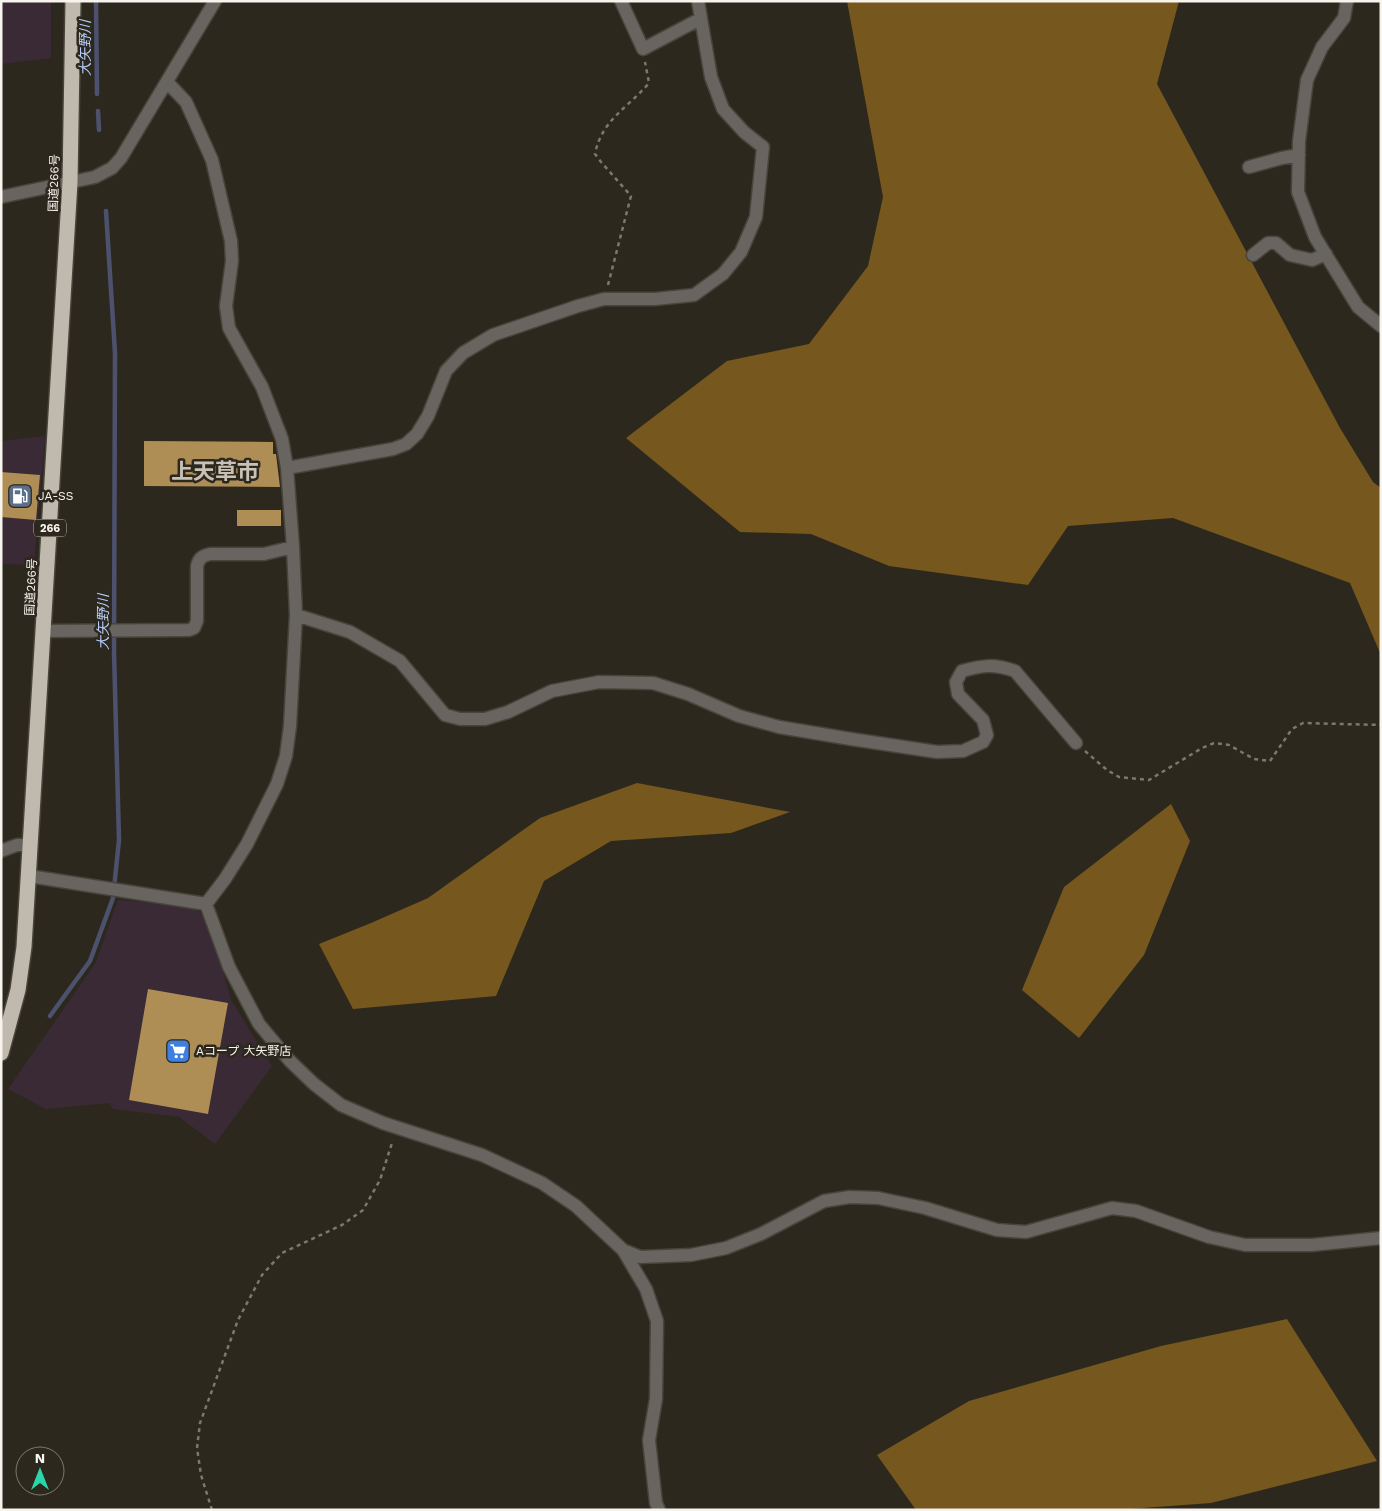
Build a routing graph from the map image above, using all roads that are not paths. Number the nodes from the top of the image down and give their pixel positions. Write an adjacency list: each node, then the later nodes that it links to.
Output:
1 (73, 1): 10 (highway, 国道266号 / 266)
2 (215, 1): 7 (street)
3 (621, 1): 6 (street)
4 (698, 1): 6 (street)
5 (1348, 1): 8 (street)
6 (700, 19): 15 (street)
7 (167, 82): 10 (street); 15 (street)
8 (1298, 155): 9 (street); 12 (street)
9 (1249, 167)
10 (70, 182): 11 (street); 18 (highway, 国道266号 / 266)
11 (1, 197)
12 (1326, 254): 13 (street); 14 (street)
13 (1253, 255)
14 (1381, 326)
15 (287, 468): 16 (street)
16 (293, 547): 17 (street); 18 (street)
17 (296, 615): 19 (street); 23 (street)
18 (43, 631): 20 (highway, 国道266号 / 266)
19 (1076, 743)
20 (30, 845): 21 (street); 22 (highway, 国道266号 / 266)
21 (1, 851)
22 (28, 876): 23 (street); 24 (highway, 国道266号 / 266)
23 (206, 904): 26 (street)
24 (1, 1053)
25 (1381, 1238): 26 (street)
26 (623, 1250): 27 (street)
27 (659, 1510)

